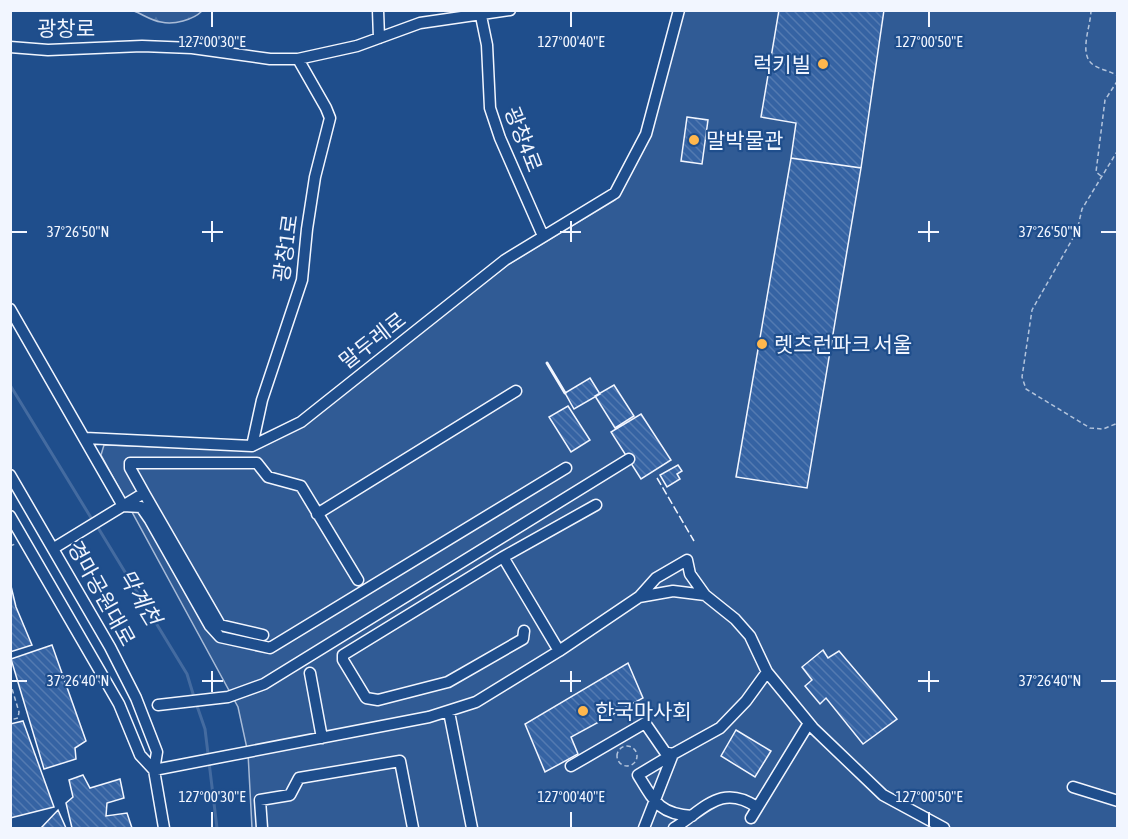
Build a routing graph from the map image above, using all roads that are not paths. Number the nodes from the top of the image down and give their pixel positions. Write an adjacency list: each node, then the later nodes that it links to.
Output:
1 (378, 10): 5 (street)
2 (510, 10): 4 (street, 광창로)
3 (679, 10): 8 (street, 말두레로)
4 (481, 15): 5 (street, 광창로); 8 (street, 광창4로)
5 (379, 38): 7 (street, 광창로)
6 (10, 46): 7 (street, 광창로)
7 (298, 59): 12 (street, 광창1로)
8 (543, 236): 12 (street, 말두레로)
9 (10, 309): 11 (street)
10 (516, 391): 19 (street)
11 (85, 438): 12 (street, 말두레로); 18 (street)
12 (252, 446)
13 (628, 459): 31 (street)
14 (566, 468): 18 (street)
15 (10, 475): 21 (street, 경마공원대로)
16 (144, 493): 18 (street); 19 (street); 27 (street)
17 (596, 505): 22 (street)
18 (119, 509): 21 (street)
19 (317, 514): 23 (street)
20 (10, 516): 37 (street, 경마공원대로)
21 (54, 548): 37 (street, 경마공원대로)
22 (503, 557): 26 (street); 28 (street)
23 (358, 580)
24 (705, 595): 25 (street); 25 (street); 29 (street)
25 (639, 597): 28 (street)
26 (524, 631)
27 (263, 635)
28 (559, 651): 32 (street)
29 (767, 672): 33 (street); 35 (street)
30 (310, 673): 34 (street)
31 (158, 705)
32 (449, 712): 34 (street); 47 (street)
33 (809, 723): 41 (street); 50 (street)
34 (322, 738): 37 (street)
35 (673, 754): 36 (street); 40 (street); 40 (street)
36 (571, 766)
37 (154, 770): 44 (street, 경마공원대로)
38 (1073, 787): 39 (street)
39 (1118, 801)
40 (654, 802): 42 (street); 48 (street)
41 (757, 807): 42 (street); 43 (street)
42 (692, 816): 49 (street)
43 (751, 818)
44 (164, 828)
45 (262, 828): 46 (street)
46 (413, 828)
47 (472, 828)
48 (644, 828)
49 (674, 828)
50 (945, 828)

